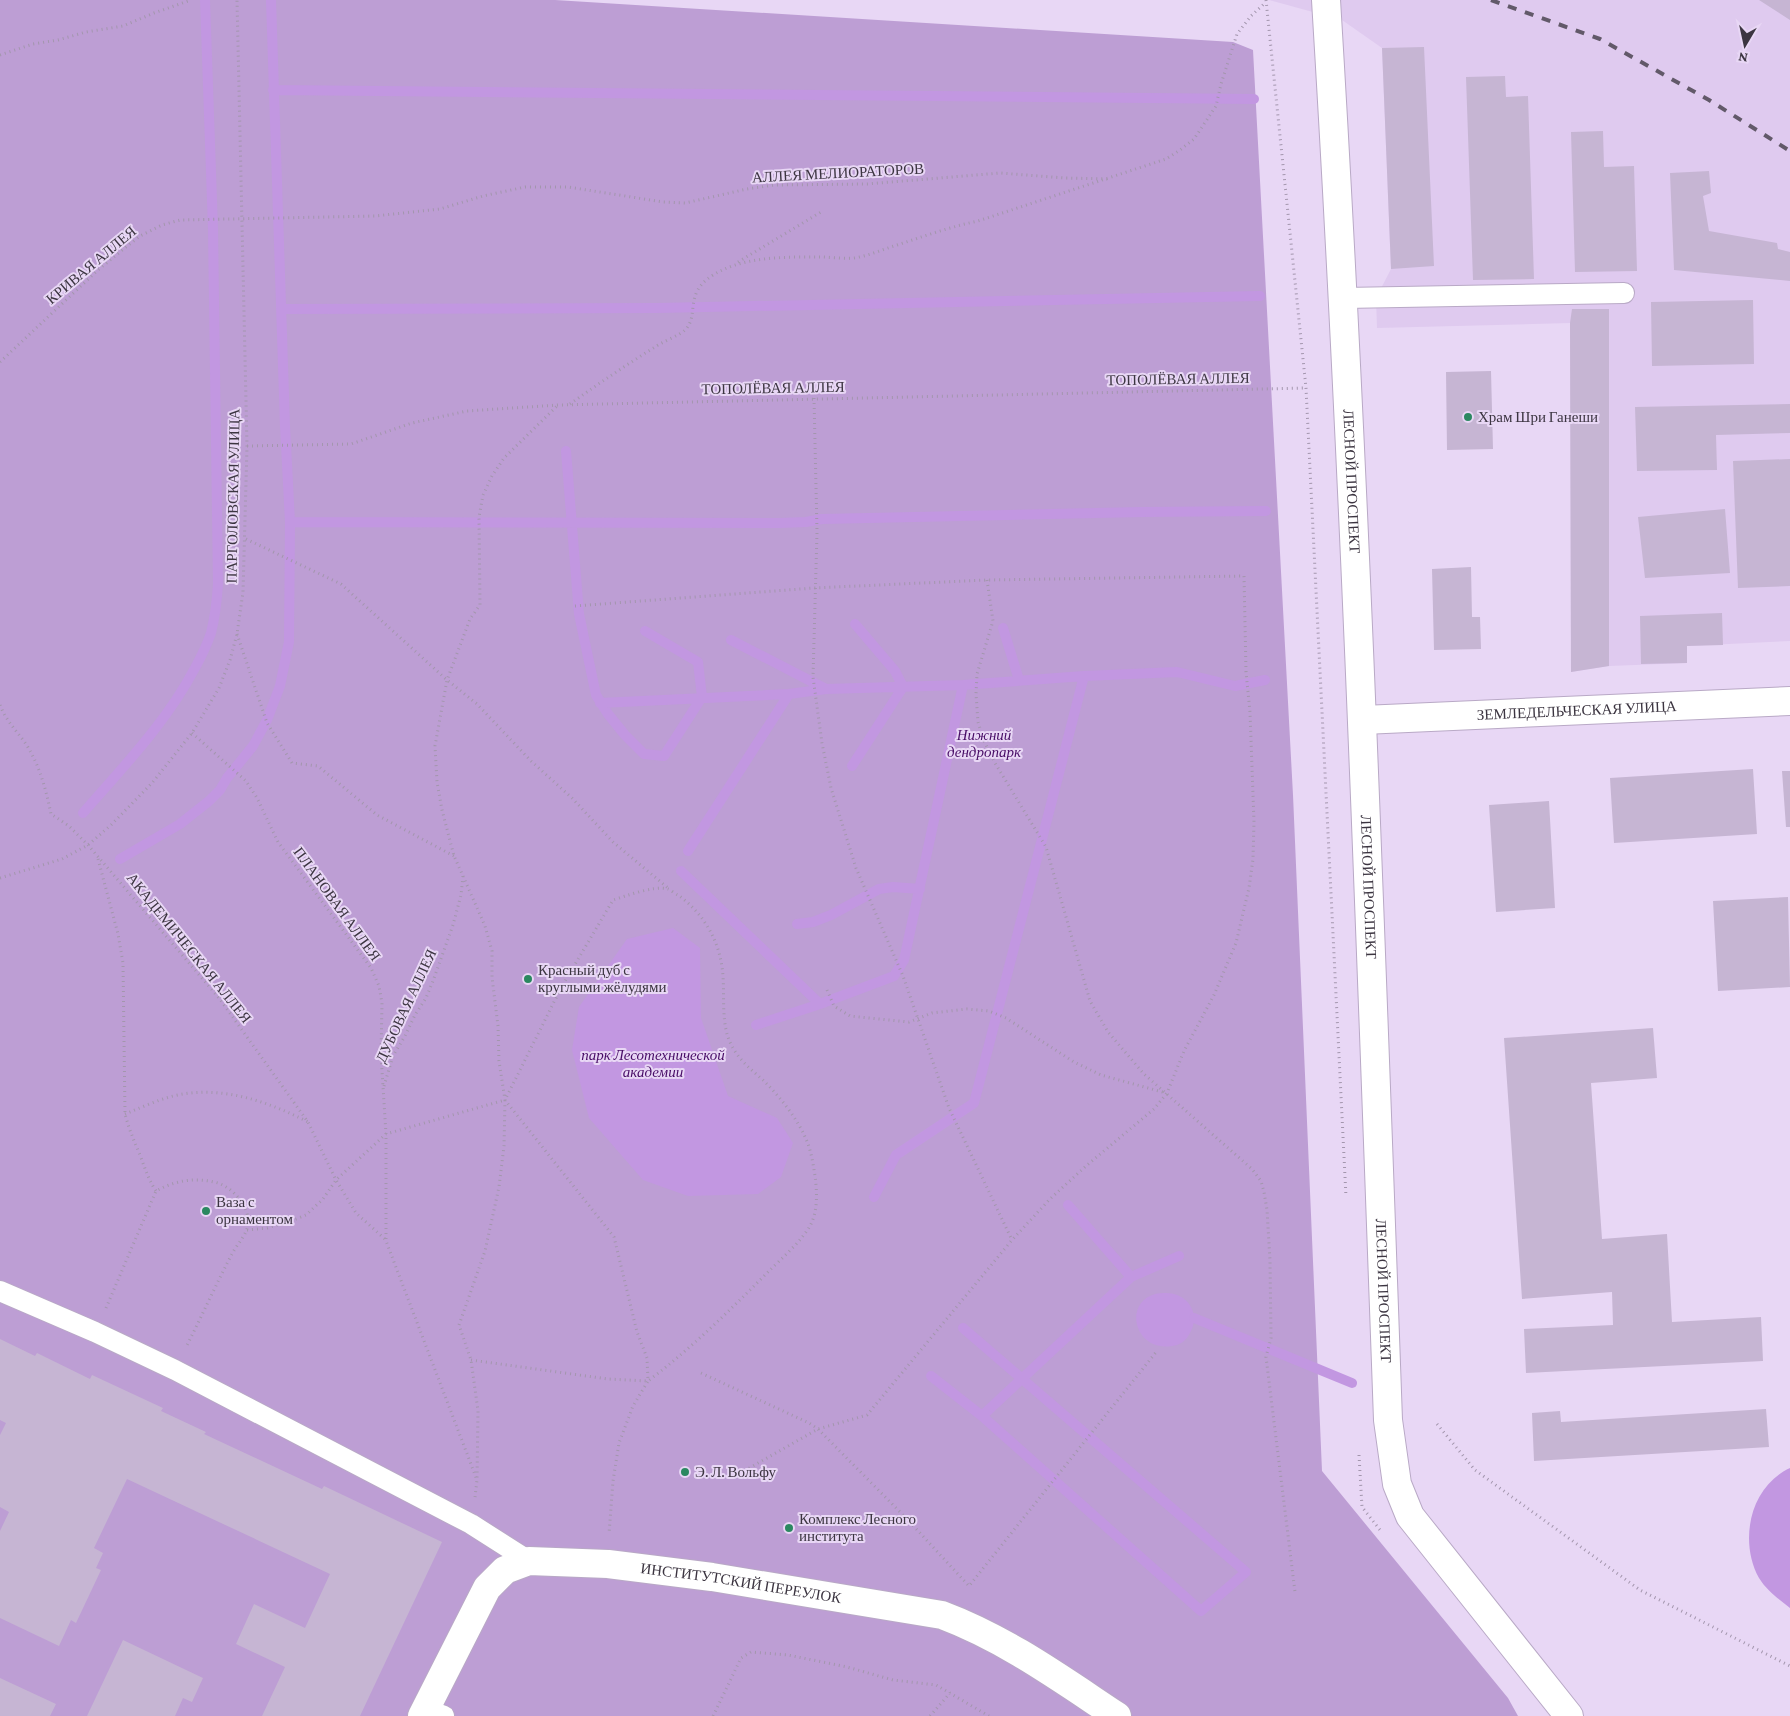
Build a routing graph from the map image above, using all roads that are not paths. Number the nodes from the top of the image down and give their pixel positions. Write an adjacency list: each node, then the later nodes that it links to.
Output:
1 (1326, 0): 3 (street, ЛЕСНОЙ ПРОСПЕКТ)
2 (1624, 293): 3 (lane)
3 (1344, 298): 5 (street, ЛЕСНОЙ ПРОСПЕКТ)
4 (1790, 701): 5 (street, ЗЕМЛЕДЕЛЬЧЕСКАЯ УЛИЦА)
5 (1363, 720): 10 (street, ЛЕСНОЙ ПРОСПЕКТ)
6 (0, 1292): 7 (lane)
7 (528, 1561): 8 (street, ИНСТИТУТСКИЙ ПЕРЕУЛОК); 9 (street, ИНСТИТУТСКИЙ ПЕРЕУЛОК)
8 (430, 1714)
9 (1117, 1716)
10 (1569, 1716)

